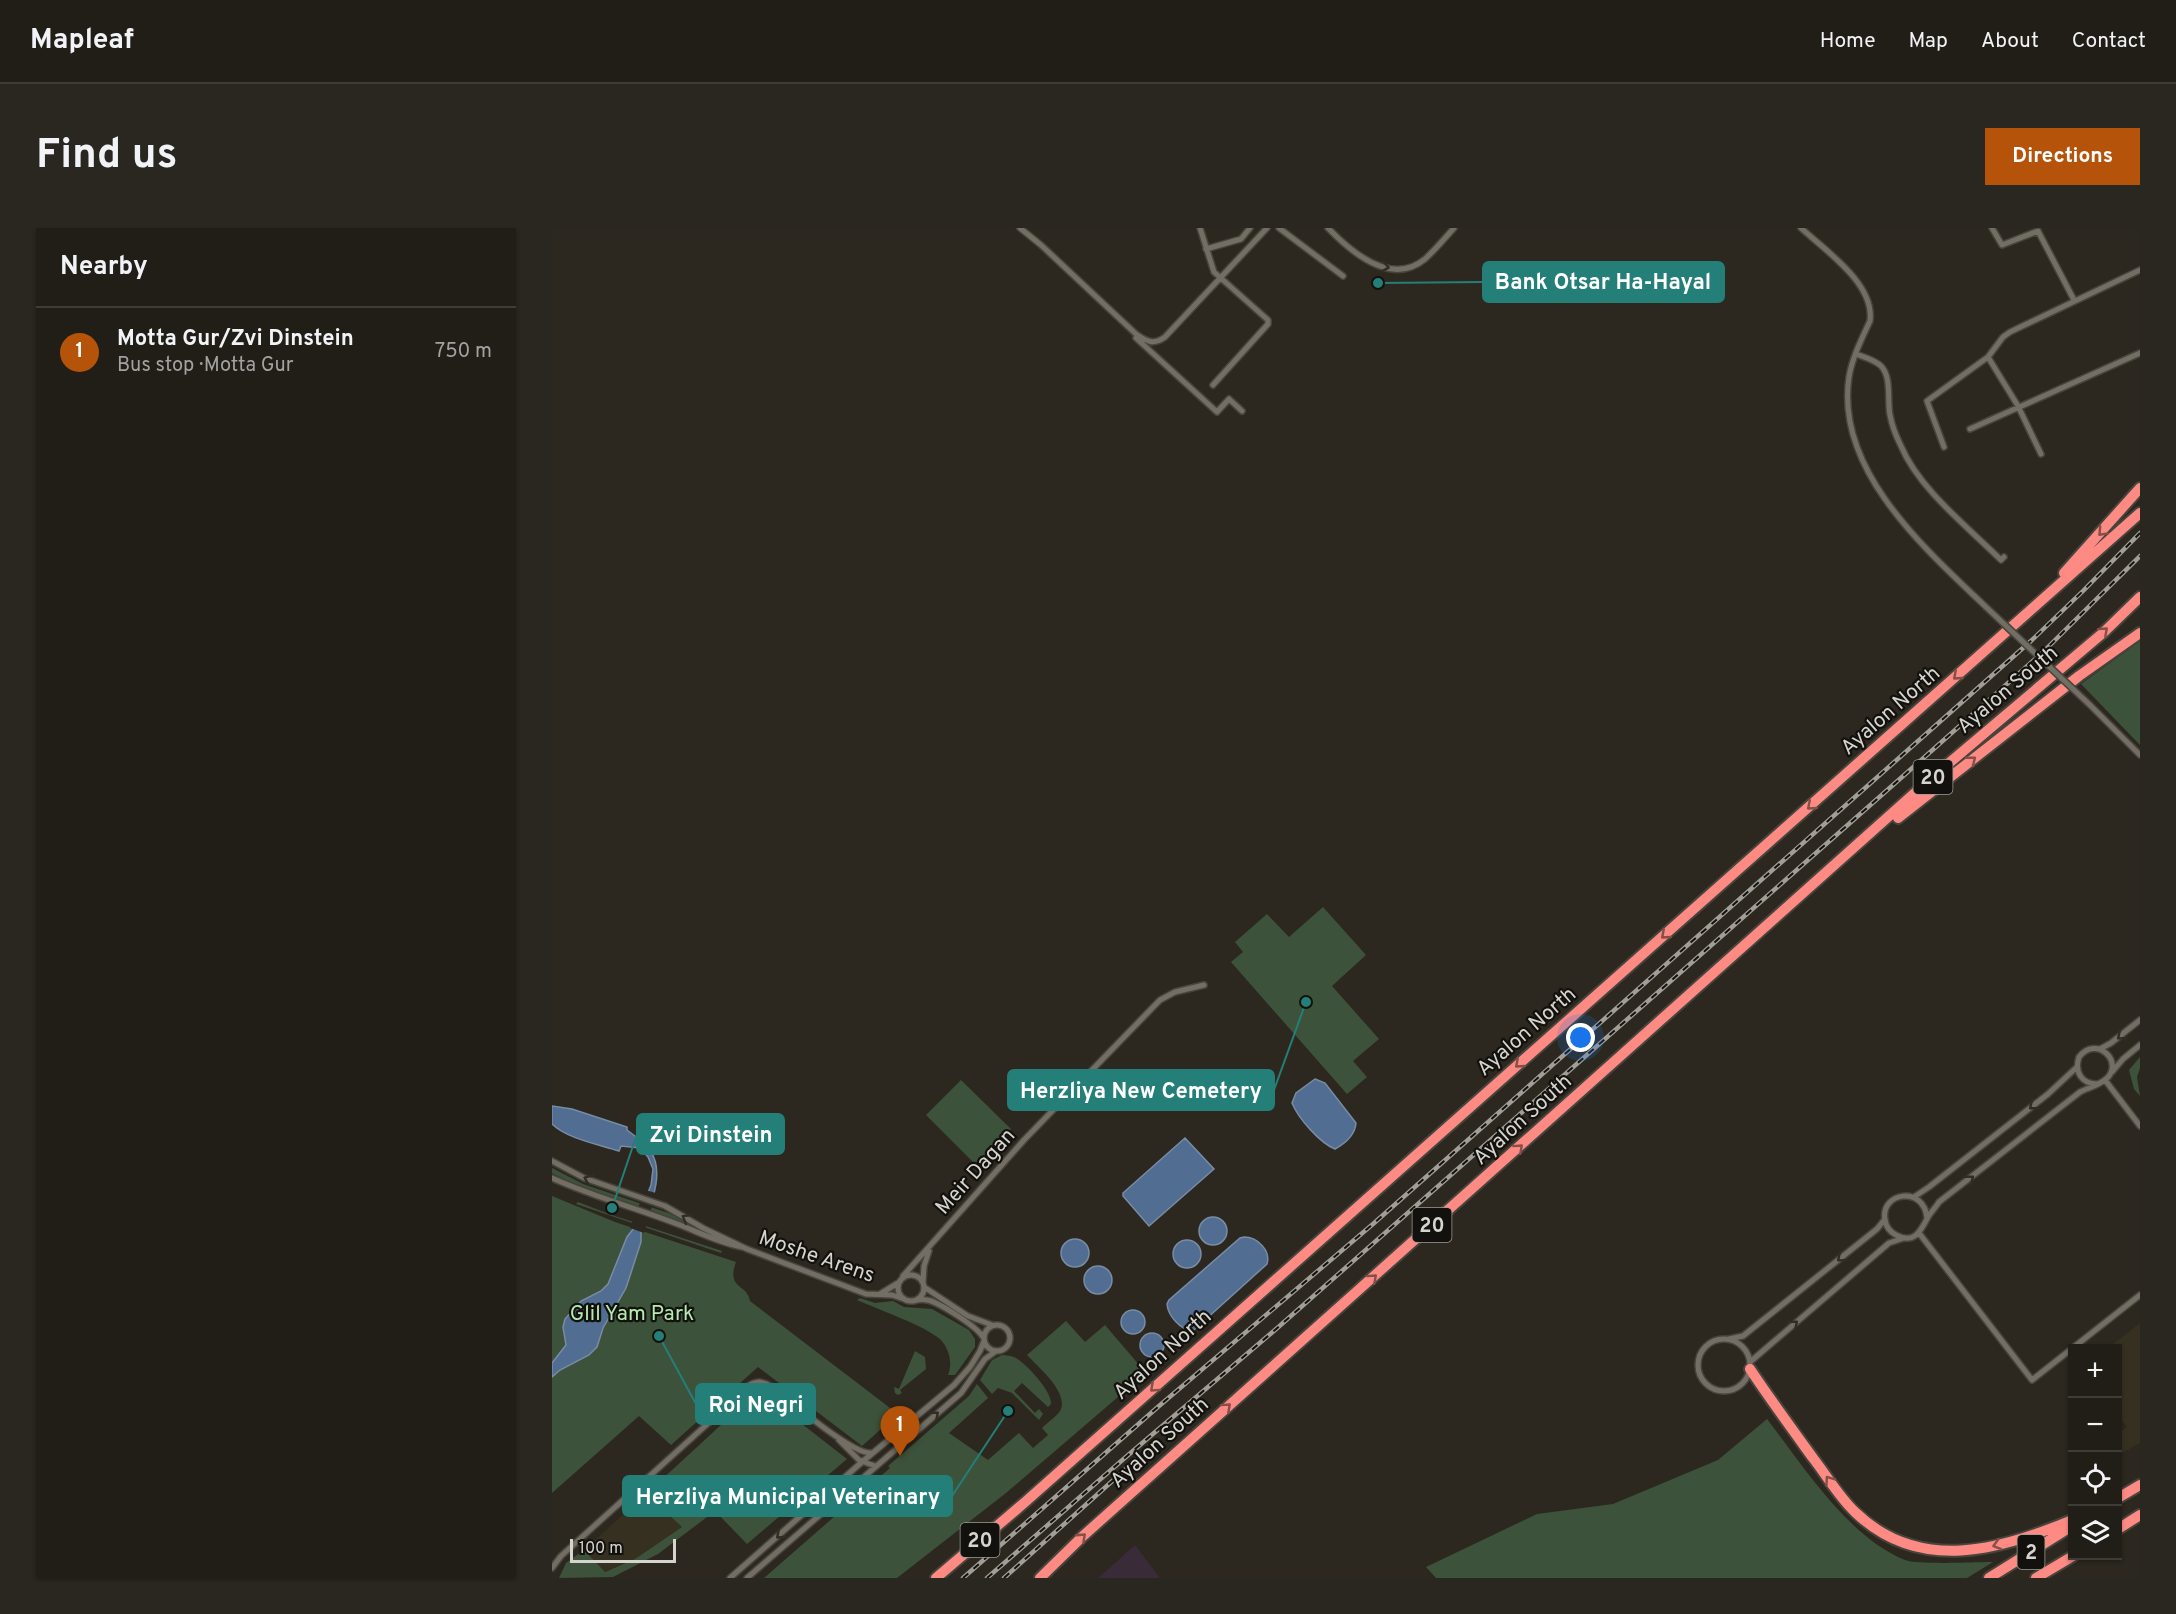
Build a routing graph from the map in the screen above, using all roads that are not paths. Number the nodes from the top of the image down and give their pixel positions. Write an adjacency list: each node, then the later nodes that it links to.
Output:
1 (1020, 228): 17 (street)
2 (1200, 228): 12 (street)
3 (1250, 228): 12 (street)
4 (1267, 228): 15 (street)
5 (1279, 228): 14 (street)
6 (1328, 228): 11 (street)
7 (1334, 228): 11 (street)
8 (1454, 228): 11 (street, one-way to 8)
9 (1801, 228): 19 (street)
10 (1992, 228): 16 (street)
11 (1336, 237)
12 (1206, 249): 15 (street)
13 (2140, 270): 16 (street)
14 (1343, 276)
15 (1221, 278): 17 (street); 21 (street)
16 (2074, 300): 20 (street)
17 (1104, 304): 23 (street)
18 (2140, 353): 22 (street)
19 (1856, 354): 29 (street); 33 (street, bridge)
20 (1988, 357): 22 (street); 25 (street)
21 (1213, 385)
22 (2018, 406): 24 (street); 26 (street)
23 (1242, 411)
24 (1970, 429)
25 (1944, 447)
26 (2041, 454)
27 (2140, 488): 31 (highway, one-way to 31)
28 (2140, 513): 31 (highway, Ayalon North)
29 (2004, 557)
30 (2140, 597): 34 (highway, Ayalon South / 20, one-way to 30)
31 (2019, 622): 83 (highway, Ayalon North, one-way to 83)
32 (2140, 633): 34 (highway, one-way to 32)
33 (2140, 755)
34 (1827, 874): 84 (highway, Ayalon South / 20, one-way to 34)
35 (1204, 985): 51 (street, Meir Dagan)
36 (2140, 1020): 38 (street, one-way to 38)
37 (2140, 1045): 40 (street)
38 (2100, 1049): 39 (street); 40 (street)
39 (2076, 1068): 42 (street); 46 (street, one-way to 46)
40 (2111, 1073): 41 (street)
41 (2105, 1080): 42 (street); 43 (street)
42 (2097, 1084): 47 (street, one-way to 42)
43 (2140, 1126)
44 (552, 1161): 52 (street, Moshe Arens, one-way to 44)
45 (552, 1178): 52 (street, Moshe Arens)
46 (1914, 1197): 47 (street); 48 (street)
47 (1927, 1218): 49 (street)
48 (1885, 1219): 50 (street); 62 (street, one-way to 62)
49 (1919, 1233): 50 (street); 57 (street)
50 (1904, 1238): 64 (street, one-way to 50)
51 (932, 1244): 53 (street, Meir Dagan); 55 (street, Meir Dagan)
52 (744, 1248): 56 (street, Moshe Arens)
53 (903, 1276): 54 (street); 55 (street)
54 (898, 1282): 56 (street, Moshe Arens); 58 (street)
55 (924, 1286): 59 (street); 60 (street)
56 (879, 1295): 58 (street, Moshe Arens)
57 (2140, 1296)
58 (904, 1299): 59 (street)
59 (913, 1301): 61 (street)
60 (994, 1325): 61 (street); 63 (street)
61 (984, 1339): 63 (street); 67 (street)
62 (1729, 1339): 64 (street); 64 (street)
63 (996, 1351): 70 (street, one-way to 63)
64 (1750, 1366): 76 (highway, one-way to 64)
65 (836, 1436): 66 (street); 68 (street); 80 (street)
66 (861, 1451): 67 (street); 69 (street)
67 (873, 1453): 69 (street)
68 (855, 1456): 69 (street); 71 (street)
69 (866, 1462): 70 (street); 71 (street); 72 (street)
70 (875, 1466): 72 (street)
71 (855, 1468): 81 (street, one-way to 81)
72 (861, 1479): 82 (street)
73 (2140, 1485): 74 (highway)
74 (2122, 1496)
75 (2140, 1515): 77 (highway)
76 (2068, 1522)
77 (2122, 1526)
78 (2068, 1529): 85 (highway, 2)
79 (2068, 1559): 86 (highway, 2)
80 (552, 1568)
81 (730, 1578)
82 (747, 1578)
83 (934, 1578)
84 (1040, 1578)
85 (1989, 1578)
86 (2037, 1578)

